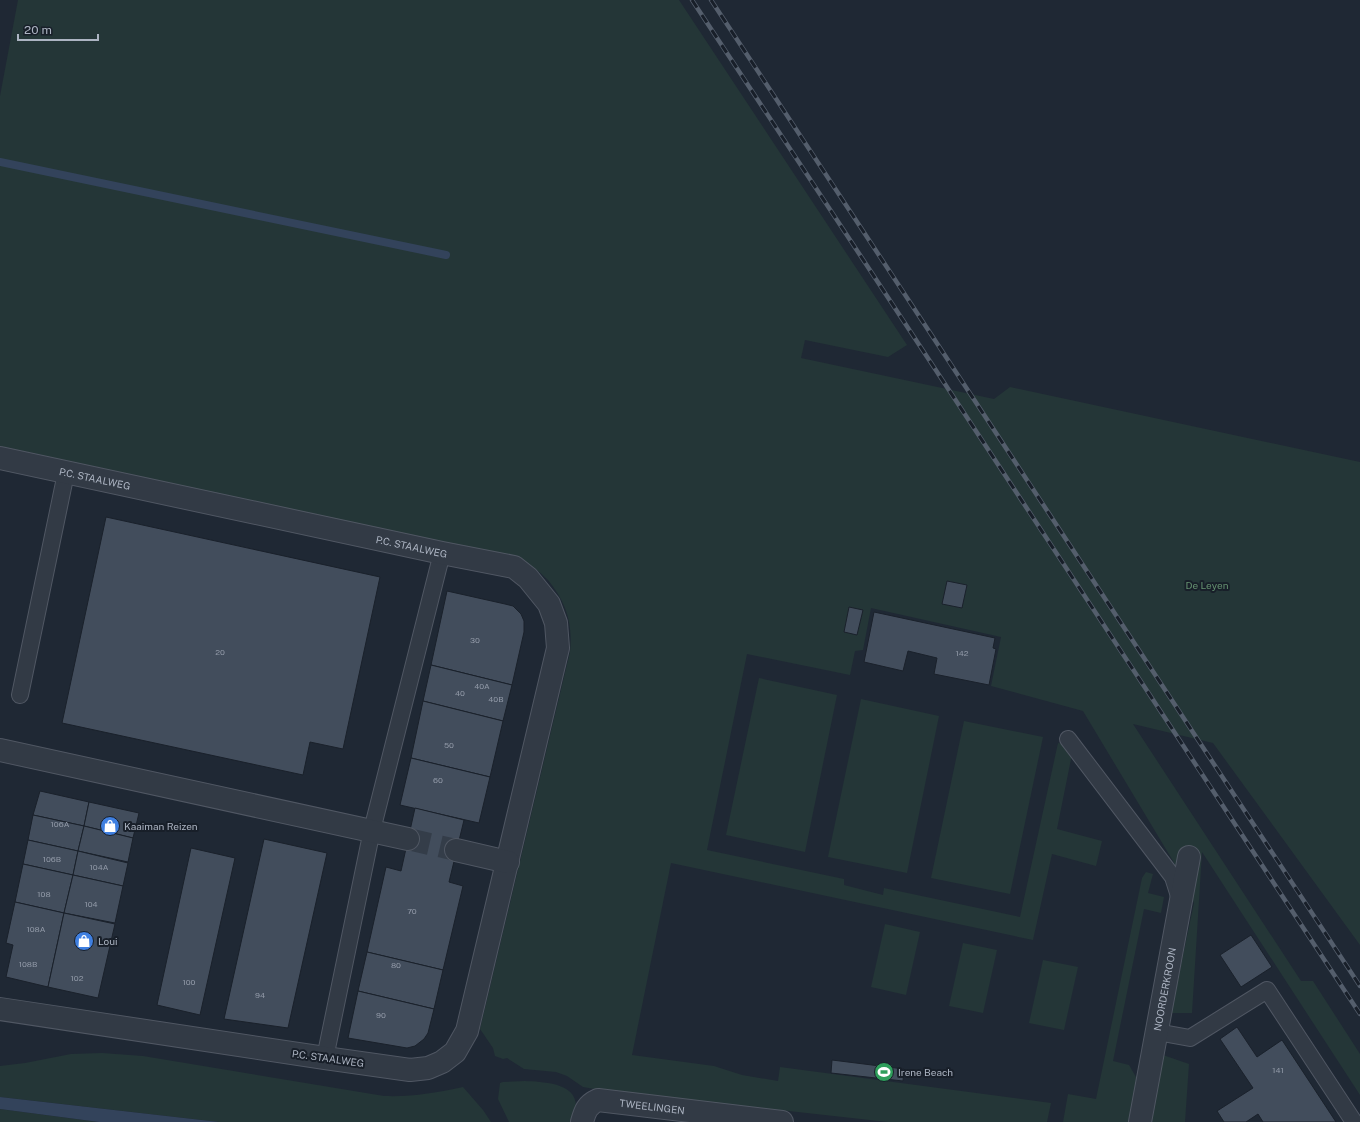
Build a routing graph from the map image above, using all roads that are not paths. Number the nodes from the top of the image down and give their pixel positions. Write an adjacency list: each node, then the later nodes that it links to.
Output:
1 (0, 458): 2 (street, P.C. STAALWEG)
2 (66, 473): 3 (street, P.C. STAALWEG); 4 (lane)
3 (442, 553): 7 (lane); 11 (street, P.C. STAALWEG)
4 (20, 695)
5 (1068, 739): 12 (lane)
6 (0, 750): 7 (street)
7 (372, 830): 8 (street); 15 (lane)
8 (408, 838)
9 (456, 850): 11 (street)
10 (1189, 857): 12 (street, NOORDERKROON)
11 (508, 862): 15 (street, P.C. STAALWEG)
12 (1181, 900): 14 (street, NOORDERKROON)
13 (0, 1009): 15 (street, P.C. STAALWEG)
14 (1156, 1032): 18 (street, NOORDERKROON); 19 (lane)
15 (325, 1058)
16 (582, 1122): 17 (street, TWEELINGEN)
17 (782, 1122)
18 (1140, 1122)
19 (1354, 1122)

